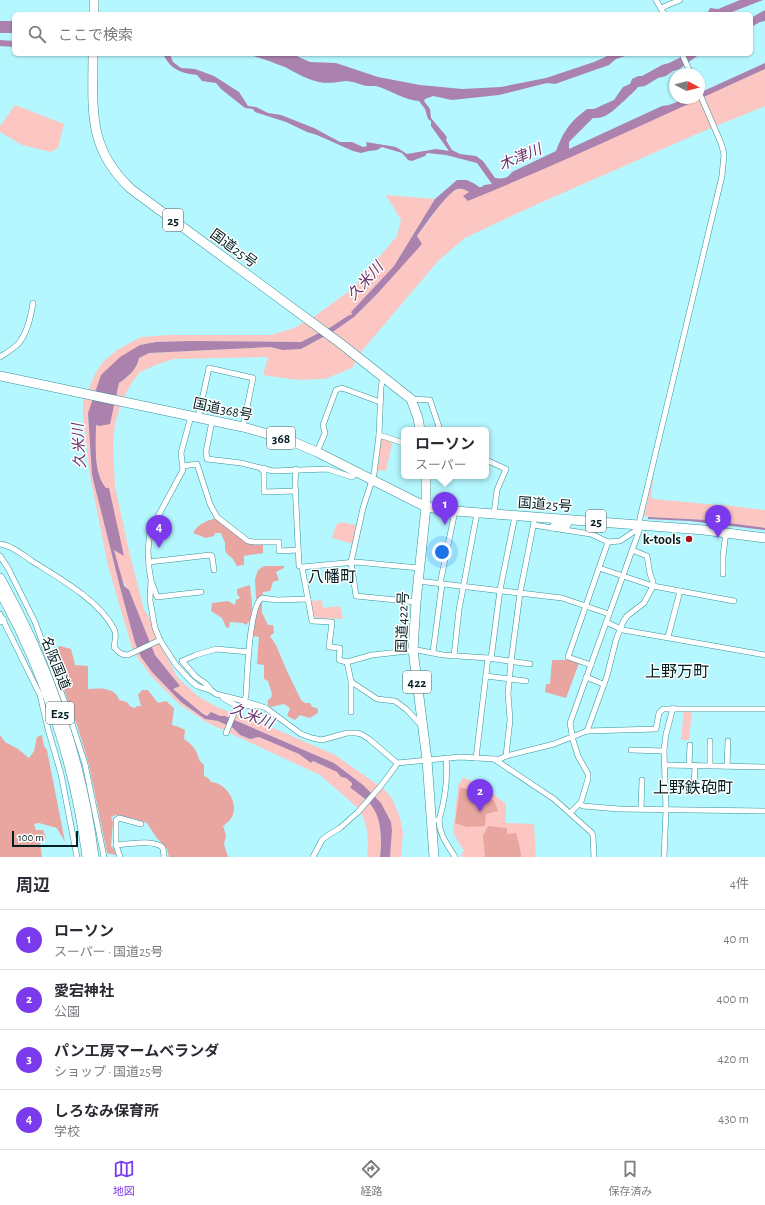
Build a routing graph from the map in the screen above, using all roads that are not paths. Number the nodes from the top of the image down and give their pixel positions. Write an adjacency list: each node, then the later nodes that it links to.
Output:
1 (94, 0): 5 (highway)
2 (656, 0): 4 (street)
3 (680, 0): 4 (street)
4 (662, 11)
5 (94, 12)
6 (93, 56): 13 (highway, 国道25号 / 25)
7 (683, 56): 8 (street)
8 (688, 68)
9 (704, 104): 40 (street)
10 (33, 303): 11 (street)
11 (0, 357)
12 (0, 376): 16 (highway, 国道368号 / 368)
13 (383, 377): 14 (highway, 国道25号 / 25); 15 (street)
14 (411, 399): 19 (highway); 20 (street)
15 (380, 402): 21 (street); 23 (street)
16 (195, 417): 17 (highway, 国道368号 / 368); 18 (street); 25 (street)
17 (212, 420): 18 (highway, 国道368号 / 368); 26 (street)
18 (243, 427): 23 (highway, 国道368号 / 368)
19 (420, 427)
20 (439, 427)
21 (379, 435): 22 (street); 30 (street)
22 (401, 442)
23 (316, 452): 28 (highway, 国道368号 / 368)
24 (489, 461): 35 (street)
25 (183, 466): 45 (street); 48 (street)
26 (262, 469): 27 (street); 31 (street)
27 (296, 470): 28 (street); 31 (street)
28 (357, 473): 30 (highway, 国道368号 / 368)
29 (426, 479): 32 (highway)
30 (372, 480): 32 (highway, 国道368号 / 368); 49 (street)
31 (296, 491): 45 (street)
32 (426, 507): 33 (highway, 国道25号 / 25); 51 (highway, 国道422号 / 422)
33 (455, 512): 34 (highway, 国道25号 / 25); 59 (street)
34 (476, 513): 35 (highway, 国道25号 / 25); 60 (street)
35 (494, 514): 36 (highway, 国道25号 / 25)
36 (515, 516): 38 (highway, 国道25号 / 25); 62 (street)
37 (570, 519): 38 (highway, 国道25号 / 25); 39 (street); 40 (highway, 国道25号 / 25)
38 (534, 521): 39 (street); 66 (street)
39 (552, 528): 43 (street)
40 (639, 528): 41 (highway, 国道25号 / 25); 43 (street); 46 (street)
41 (726, 532): 42 (highway, 国道25号 / 25); 54 (street)
42 (765, 538)
43 (608, 542): 52 (street)
44 (0, 544): 76 (street)
45 (298, 550): 50 (street)
46 (632, 550): 55 (street); 61 (street)
47 (0, 556): 138 (street)
48 (149, 562): 53 (street); 57 (street)
49 (351, 562): 50 (street); 51 (street); 69 (street)
50 (302, 567): 67 (street)
51 (419, 568): 58 (highway, 国道422号 / 422)
52 (599, 568): 55 (street); 70 (street)
53 (214, 570)
54 (723, 574)
55 (622, 576): 61 (street); 71 (street)
56 (0, 578): 130 (highway, 名阪国道 / E25)
57 (151, 580): 65 (street); 76 (street)
58 (418, 581): 59 (street); 69 (highway, 国道422号 / 422)
59 (441, 584): 60 (street); 79 (street)
60 (463, 585): 62 (street); 81 (street)
61 (653, 586): 63 (street); 74 (street)
62 (500, 590): 66 (street); 82 (street)
63 (680, 590): 68 (street); 75 (street)
64 (0, 592): 116 (highway, 名阪国道 / E25)
65 (201, 592)
66 (520, 593): 70 (street); 84 (street)
67 (308, 599): 78 (street); 83 (street)
68 (734, 601)
69 (416, 602): 77 (highway, 国道422号 / 422)
70 (586, 606): 71 (street); 86 (street)
71 (609, 614): 73 (street)
72 (1, 618): 133 (street)
73 (606, 622): 74 (street); 86 (street)
74 (620, 628): 75 (street); 92 (street)
75 (668, 637): 80 (street)
76 (160, 640): 93 (street)
77 (413, 650): 79 (street); 83 (street); 101 (highway, 国道422号 / 422)
78 (249, 652): 93 (street); 95 (street)
79 (432, 652): 81 (street)
80 (765, 654)
81 (454, 656): 82 (street)
82 (490, 659): 84 (street); 87 (street)
83 (347, 662): 91 (street)
84 (511, 662): 85 (street); 89 (street)
85 (530, 664)
86 (591, 664): 88 (street)
87 (486, 676): 89 (street); 112 (street)
88 (586, 677): 92 (street); 104 (street)
89 (509, 678): 90 (street); 110 (street)
90 (526, 680)
91 (351, 681): 100 (street); 101 (street)
92 (603, 684): 102 (street)
93 (212, 691): 94 (street)
94 (221, 695): 95 (street); 96 (street)
95 (244, 701): 97 (street)
96 (237, 706): 97 (street); 103 (street)
97 (260, 706): 115 (street)
98 (673, 708): 99 (street); 102 (street); 109 (street)
99 (765, 709)
100 (351, 712)
101 (423, 727): 114 (highway, 国道422号 / 422)
102 (587, 731): 104 (street)
103 (226, 733)
104 (572, 738): 110 (street); 124 (street)
105 (710, 741): 119 (street)
106 (728, 741): 120 (street)
107 (690, 745): 118 (street)
108 (631, 750): 109 (street)
109 (664, 751): 117 (street)
110 (506, 756): 113 (street)
111 (446, 758): 112 (street); 114 (street); 129 (street)
112 (476, 758): 113 (street)
113 (494, 759): 128 (street)
114 (428, 760): 115 (street); 129 (highway, 国道422号 / 422)
115 (396, 763): 141 (street)
116 (68, 764): 134 (highway); 135 (highway, 名阪国道 / E25)
117 (665, 765): 118 (street); 126 (street)
118 (692, 765): 119 (street); 123 (street)
119 (710, 765): 120 (street)
120 (727, 766): 121 (street)
121 (765, 767)
122 (642, 780): 125 (street)
123 (694, 789)
124 (579, 804): 125 (street); 128 (street)
125 (641, 809): 126 (street)
126 (666, 810): 127 (street); 145 (street)
127 (765, 811)
128 (570, 813): 144 (street)
129 (435, 820): 142 (highway, 国道422号 / 422); 143 (street)
130 (89, 822): 136 (highway, 名阪国道 / E25); 137 (highway)
131 (141, 824): 132 (street)
132 (116, 845): 139 (street); 140 (street)
133 (76, 857)
134 (84, 857)
135 (87, 857)
136 (94, 857)
137 (98, 857)
138 (104, 857)
139 (120, 857)
140 (164, 857)
141 (313, 857)
142 (434, 857)
143 (455, 857)
144 (594, 857)
145 (664, 857)

